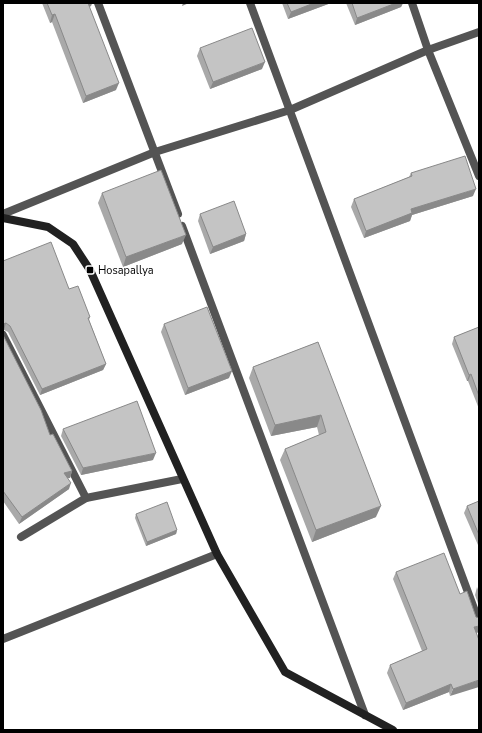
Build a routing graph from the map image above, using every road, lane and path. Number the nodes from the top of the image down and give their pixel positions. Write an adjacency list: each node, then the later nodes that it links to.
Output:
1 (98, 3): 7 (street)
2 (250, 3): 6 (street)
3 (412, 3): 5 (street)
4 (479, 32): 5 (street)
5 (428, 50): 6 (street); 8 (street)
6 (290, 110): 7 (street); 16 (street)
7 (155, 152): 9 (street); 18 (street)
8 (479, 176)
9 (3, 214)
10 (3, 218): 12 (main road)
11 (3, 335): 13 (street)
12 (182, 479): 13 (street); 15 (main road)
13 (86, 498): 14 (street)
14 (21, 537)
15 (217, 554): 17 (street); 18 (main road)
16 (479, 622)
17 (3, 639)
18 (365, 715): 19 (main road)
19 (393, 730)

